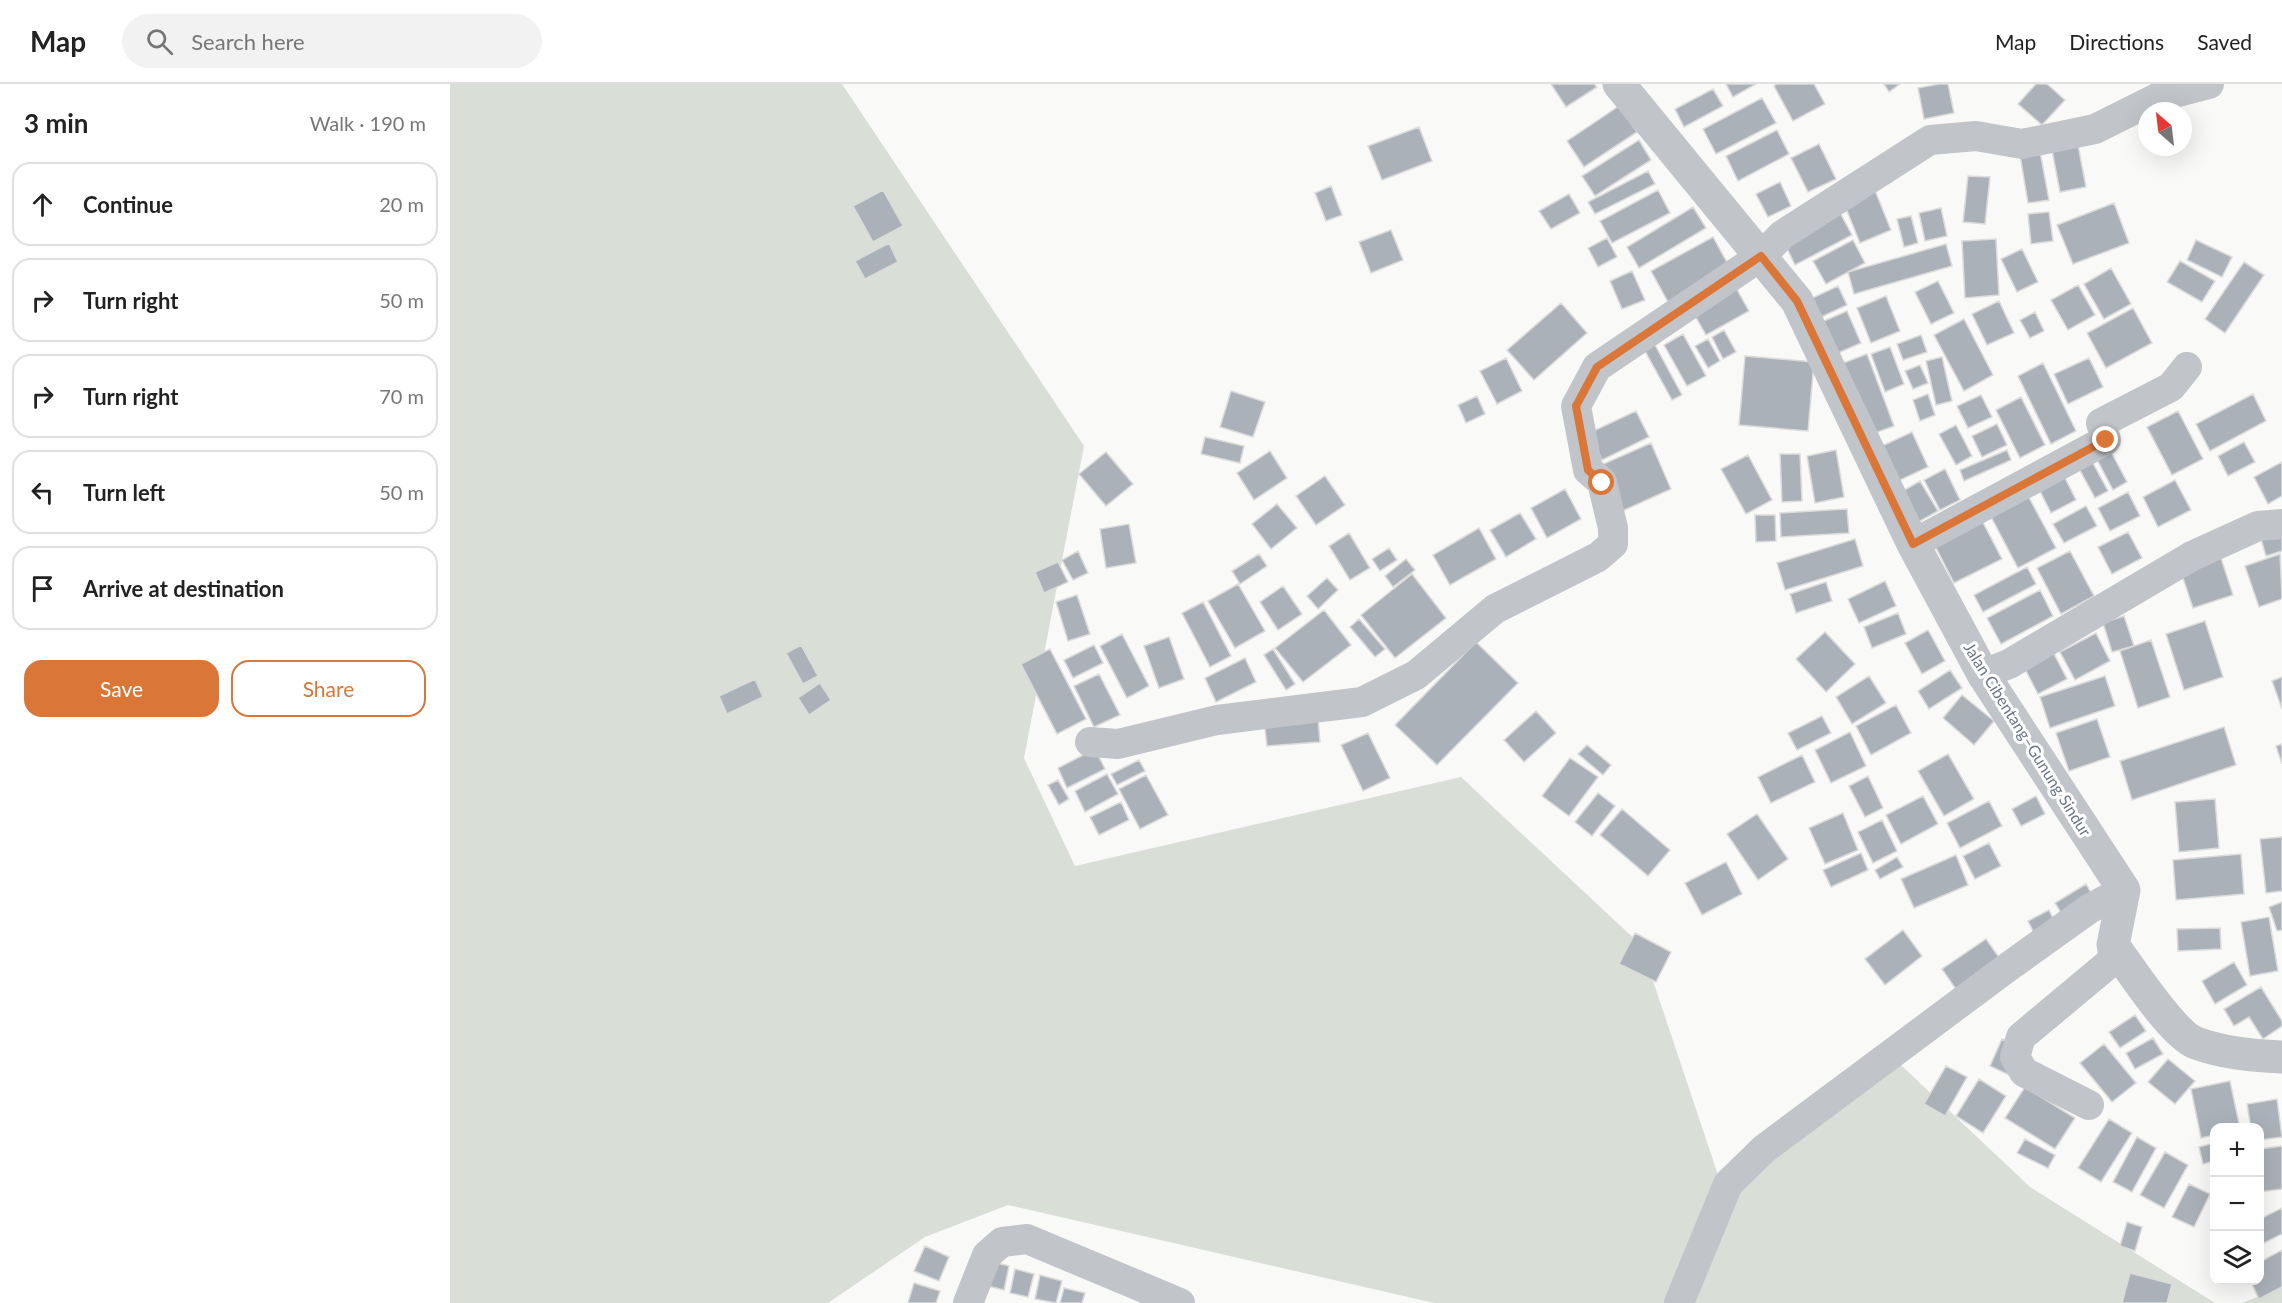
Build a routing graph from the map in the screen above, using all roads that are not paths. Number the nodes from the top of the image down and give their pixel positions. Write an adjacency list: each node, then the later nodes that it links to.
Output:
1 (1619, 84): 3 (street, Jalan Cibentang–Gunung Sindur)
2 (2209, 84): 3 (street)
3 (1761, 256): 6 (street, Jalan Cibentang–Gunung Sindur); 8 (street)
4 (2187, 367): 6 (street)
5 (2282, 524): 7 (street)
6 (1913, 544): 7 (street, Jalan Cibentang–Gunung Sindur)
7 (1983, 674): 9 (street, Jalan Cibentang–Gunung Sindur)
8 (1090, 742)
9 (2124, 890): 10 (street); 15 (street)
10 (2113, 945): 11 (street); 12 (street)
11 (2282, 1057)
12 (2089, 1105)
13 (968, 1303): 14 (street)
14 (1180, 1303)
15 (1679, 1303)

